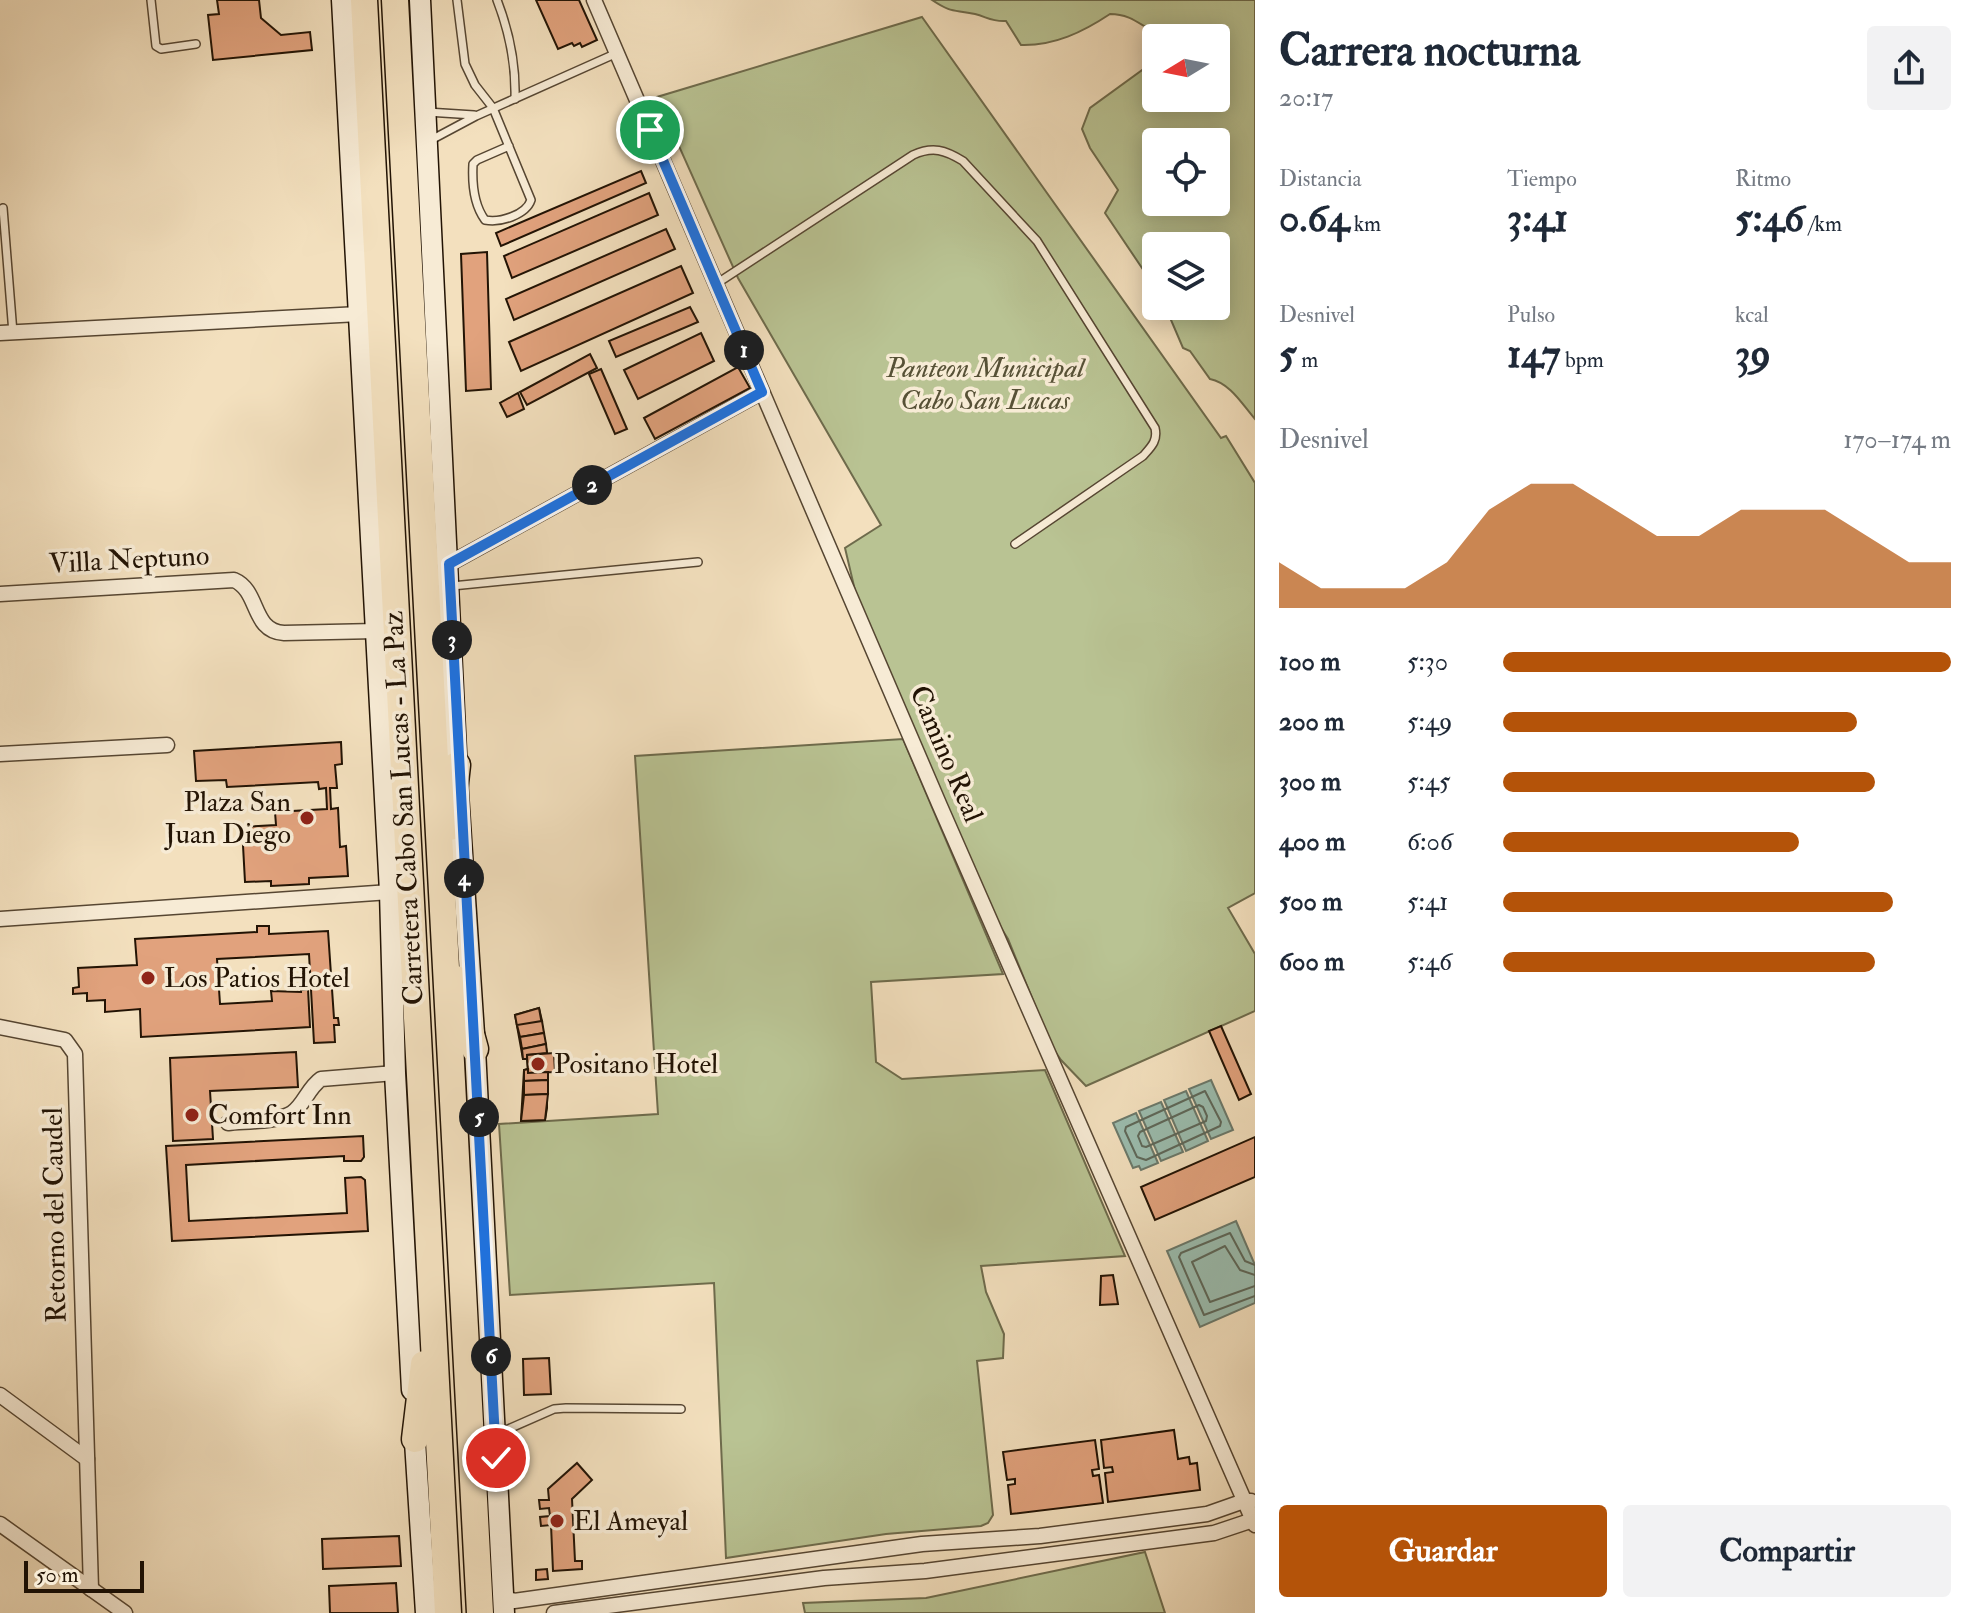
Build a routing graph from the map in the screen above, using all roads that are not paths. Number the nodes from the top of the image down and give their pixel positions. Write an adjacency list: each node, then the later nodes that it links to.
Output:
1 (151, 0): 9 (lane)
2 (342, 0): 19 (main road)
3 (364, 0): 39 (highway, Carretera Cabo San Lucas - La Paz)
4 (395, 0): 32 (highway, Carretera Cabo San Lucas - La Paz)
5 (420, 0): 13 (main road)
6 (457, 0): 12 (lane)
7 (497, 0): 11 (lane)
8 (594, 0): 10 (street, Camino Real)
9 (196, 44)
10 (617, 53): 11 (lane); 18 (street, Camino Real)
11 (515, 99): 12 (lane)
12 (493, 108): 14 (lane); 16 (lane)
13 (426, 112): 14 (lane); 15 (main road)
14 (476, 116): 15 (lane)
15 (428, 142): 24 (main road)
16 (509, 146): 16 (lane)
17 (3, 208): 20 (lane)
18 (716, 284): 21 (street, Camino Real); 22 (lane)
19 (359, 314): 20 (street); 27 (main road)
20 (6, 333)
21 (762, 392): 24 (street); 45 (street, Camino Real)
22 (1015, 544)
23 (698, 562): 25 (lane)
24 (449, 564): 25 (main road)
25 (450, 587): 30 (main road)
26 (0, 594): 27 (street, Villa Neptuno)
27 (376, 631): 31 (main road)
28 (167, 745): 29 (street)
29 (0, 754)
30 (457, 765): 32 (highway); 36 (main road)
31 (390, 892): 33 (street); 37 (main road)
32 (441, 898): 34 (highway, Carretera Cabo San Lucas - La Paz)
33 (0, 919)
34 (443, 929): 36 (highway); 57 (highway, Carretera Cabo San Lucas - La Paz)
35 (0, 1027): 44 (street, Retorno del Caudel)
36 (475, 1049): 42 (main road)
37 (395, 1073): 38 (street); 43 (main road)
38 (228, 1123)
39 (433, 1293): 43 (highway); 56 (highway, Carretera Cabo San Lucas - La Paz)
40 (0, 1395): 44 (street)
41 (681, 1409): 42 (lane)
42 (495, 1435): 53 (main road)
43 (415, 1439): 55 (main road)
44 (87, 1459): 52 (street, Retorno del Caudel)
45 (1250, 1501): 46 (street, Camino Real); 48 (street)
46 (1254, 1520): 50 (street)
47 (0, 1524): 52 (street)
48 (922, 1544): 49 (street); 50 (street)
49 (758, 1568): 51 (street); 53 (street)
50 (925, 1571): 51 (street)
51 (761, 1585): 58 (street)
52 (91, 1589): 54 (street)
53 (504, 1603)
54 (125, 1613)
55 (426, 1613)
56 (448, 1613)
57 (480, 1613)
58 (554, 1613)

